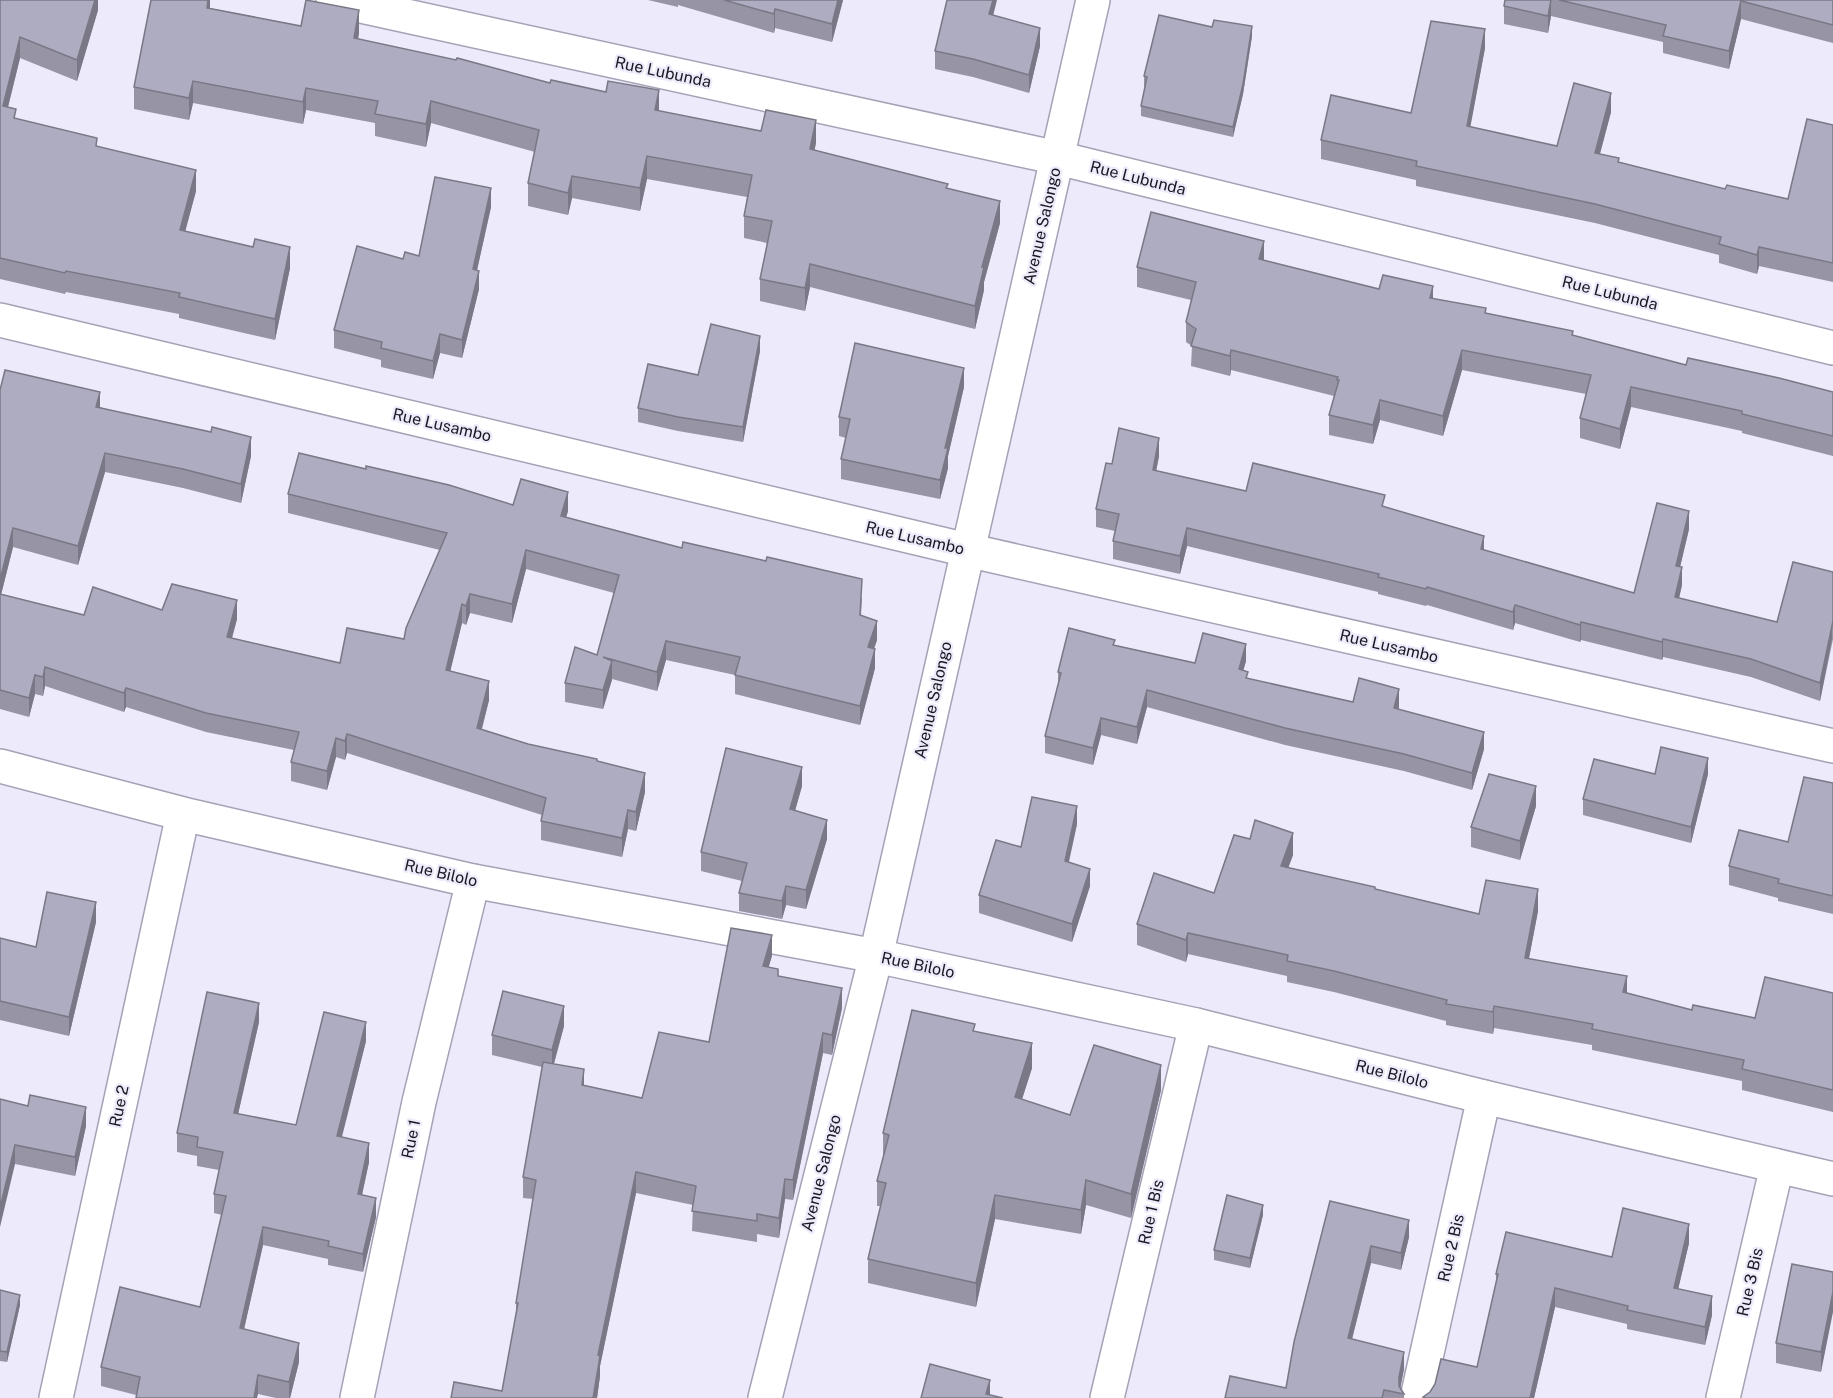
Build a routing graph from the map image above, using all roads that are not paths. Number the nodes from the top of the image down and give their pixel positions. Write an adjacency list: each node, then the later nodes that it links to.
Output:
1 (333, 0): 3 (street, Rue Lubunda)
2 (1093, 0): 3 (street, Avenue Salongo)
3 (1058, 158): 5 (street, Rue Lubunda); 6 (street, Avenue Salongo)
4 (0, 320): 6 (street, Rue Lusambo)
5 (1833, 348)
6 (967, 550): 7 (street, Rue Lusambo); 11 (street, Avenue Salongo)
7 (1833, 746)
8 (0, 766): 9 (street, Rue Bilolo)
9 (183, 814): 10 (street, Rue Bilolo); 16 (street, Rue 2)
10 (473, 881): 11 (street, Rue Bilolo); 17 (street, Rue 1)
11 (876, 956): 12 (street, Rue Bilolo); 18 (street, Avenue Salongo)
12 (1196, 1025): 13 (street, Rue Bilolo); 19 (street, Rue 1 Bis)
13 (1484, 1097): 14 (street, Rue Bilolo); 20 (street, Rue 2 Bis)
14 (1777, 1166): 15 (street, Rue Bilolo); 21 (street, Rue 3 Bis)
15 (1833, 1179)
16 (56, 1398)
17 (357, 1398)
18 (765, 1398)
19 (1107, 1398)
20 (1417, 1398)
21 (1723, 1398)

